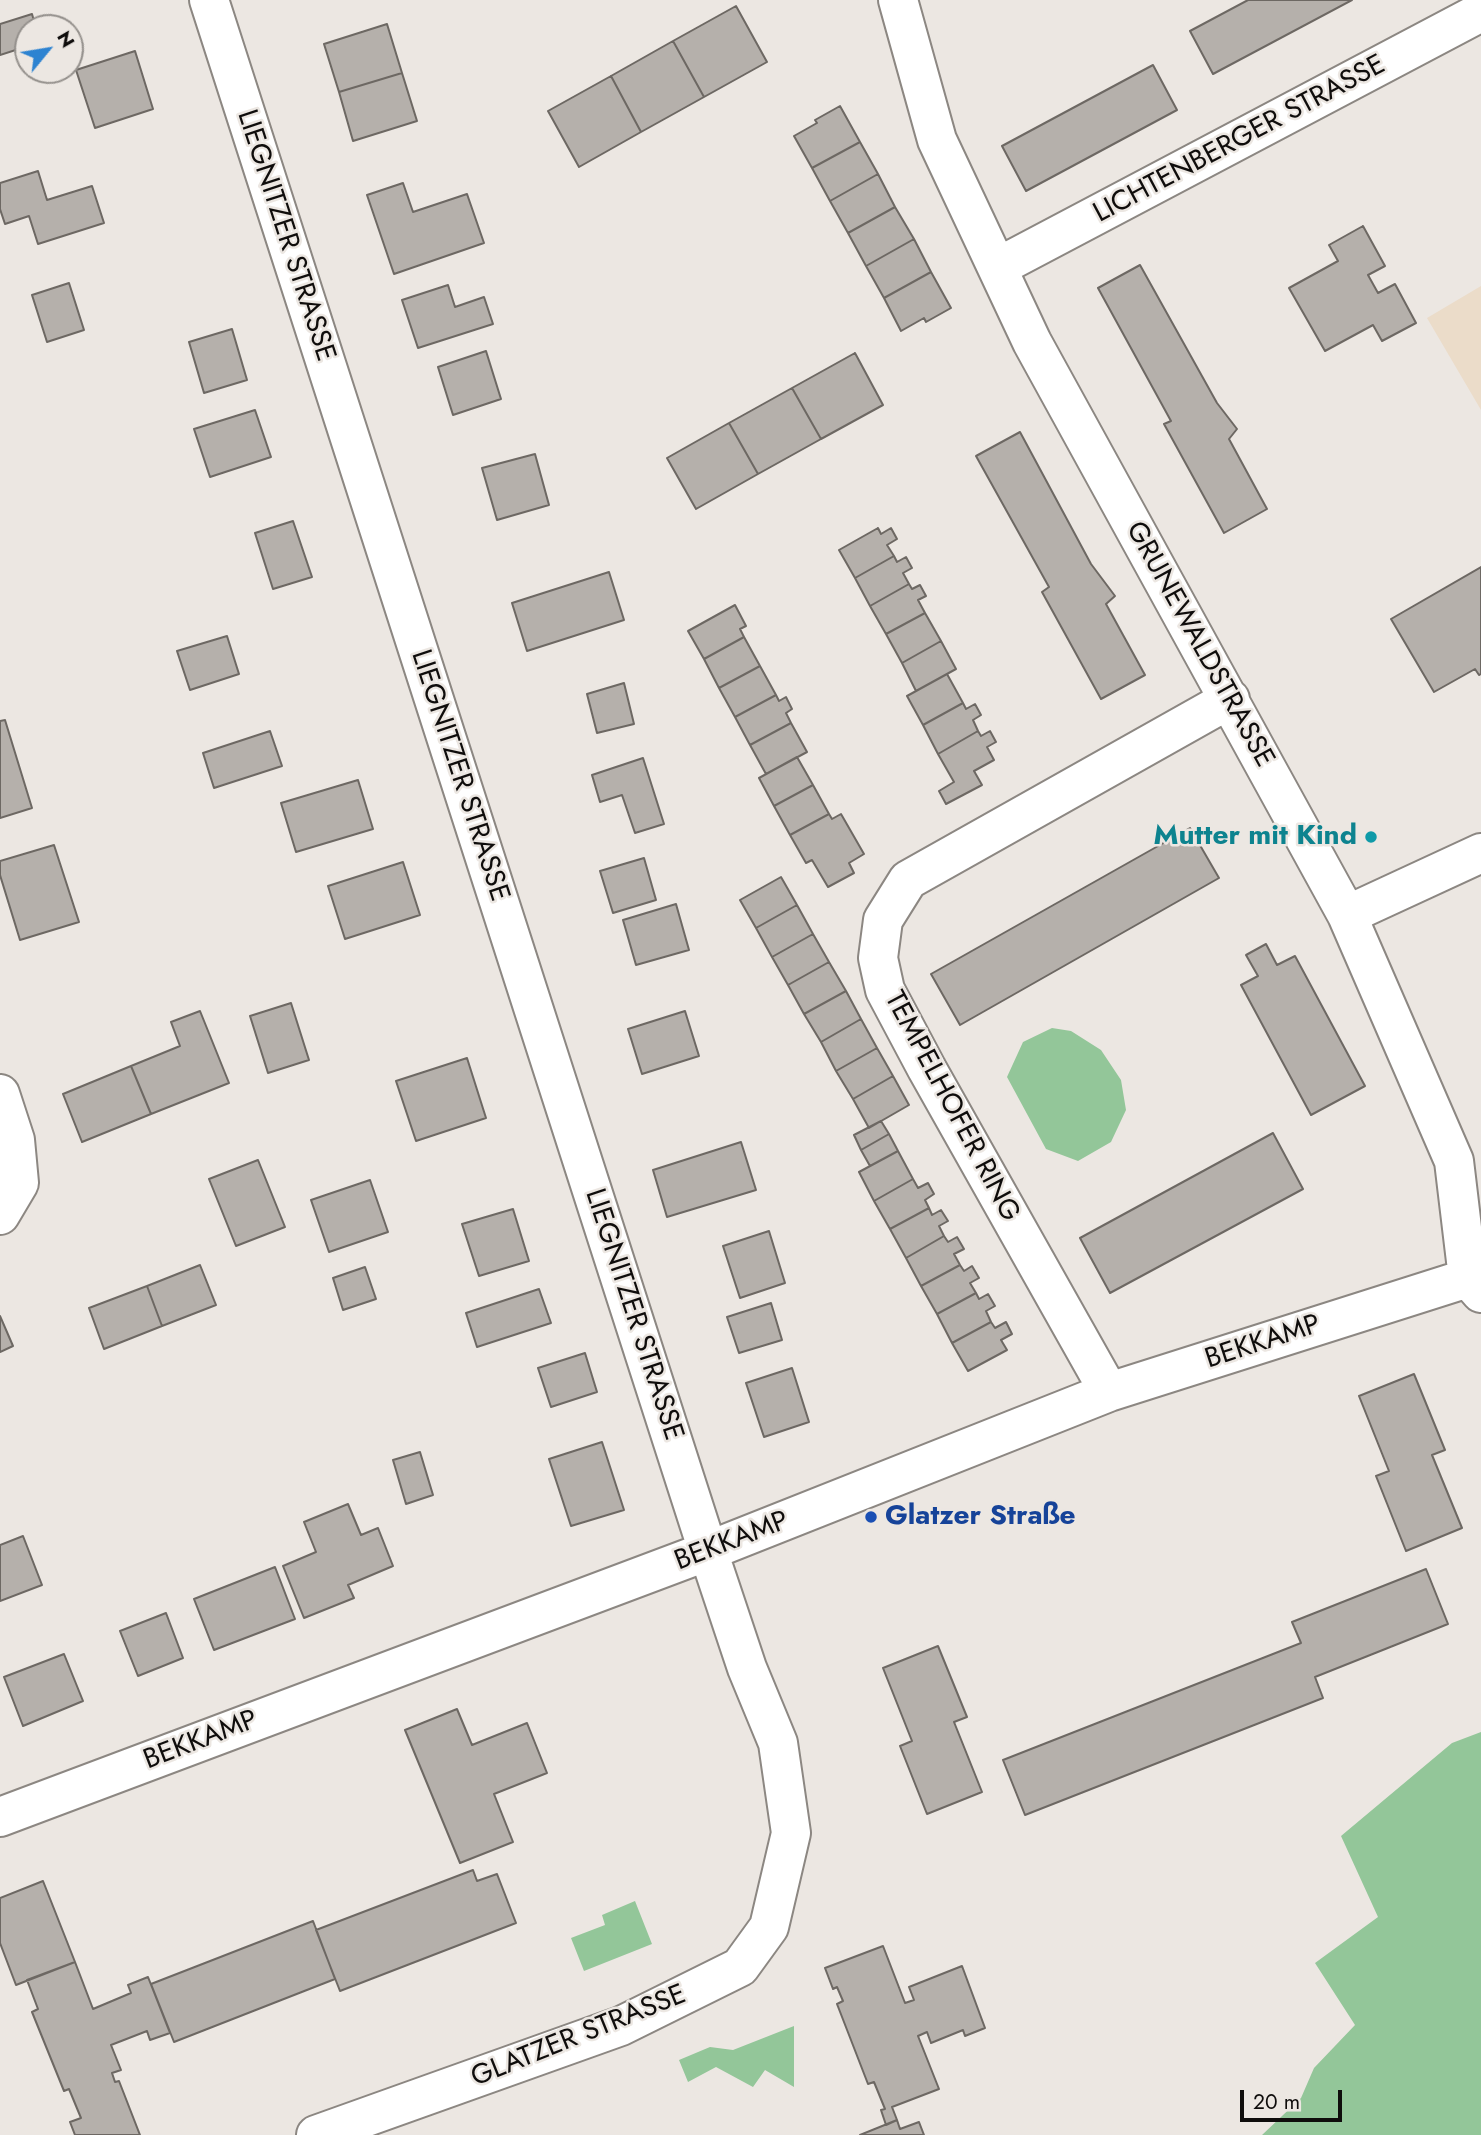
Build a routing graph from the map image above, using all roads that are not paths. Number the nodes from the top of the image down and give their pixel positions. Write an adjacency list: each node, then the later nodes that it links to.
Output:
1 (209, 0): 12 (street, LIEGNITZER STRASSE)
2 (898, 0): 4 (street, GRUNEWALDSTRASSE)
3 (1481, 12): 4 (street, LICHTENBERGER STRASSE)
4 (998, 267): 5 (street, GRUNEWALDSTRASSE)
5 (1230, 699): 7 (street, GRUNEWALDSTRASSE); 11 (street, TEMPELHOFER RING)
6 (1481, 853): 7 (street)
7 (1348, 915): 10 (street, GRUNEWALDSTRASSE)
8 (0, 1094): 9 (street)
9 (0, 1215)
10 (1474, 1285): 11 (street, BEKKAMP)
11 (1109, 1392): 12 (street, BEKKAMP)
12 (709, 1551): 13 (street, BEKKAMP); 14 (street, GLATZER STRASSE)
13 (0, 1817)
14 (316, 2135)

